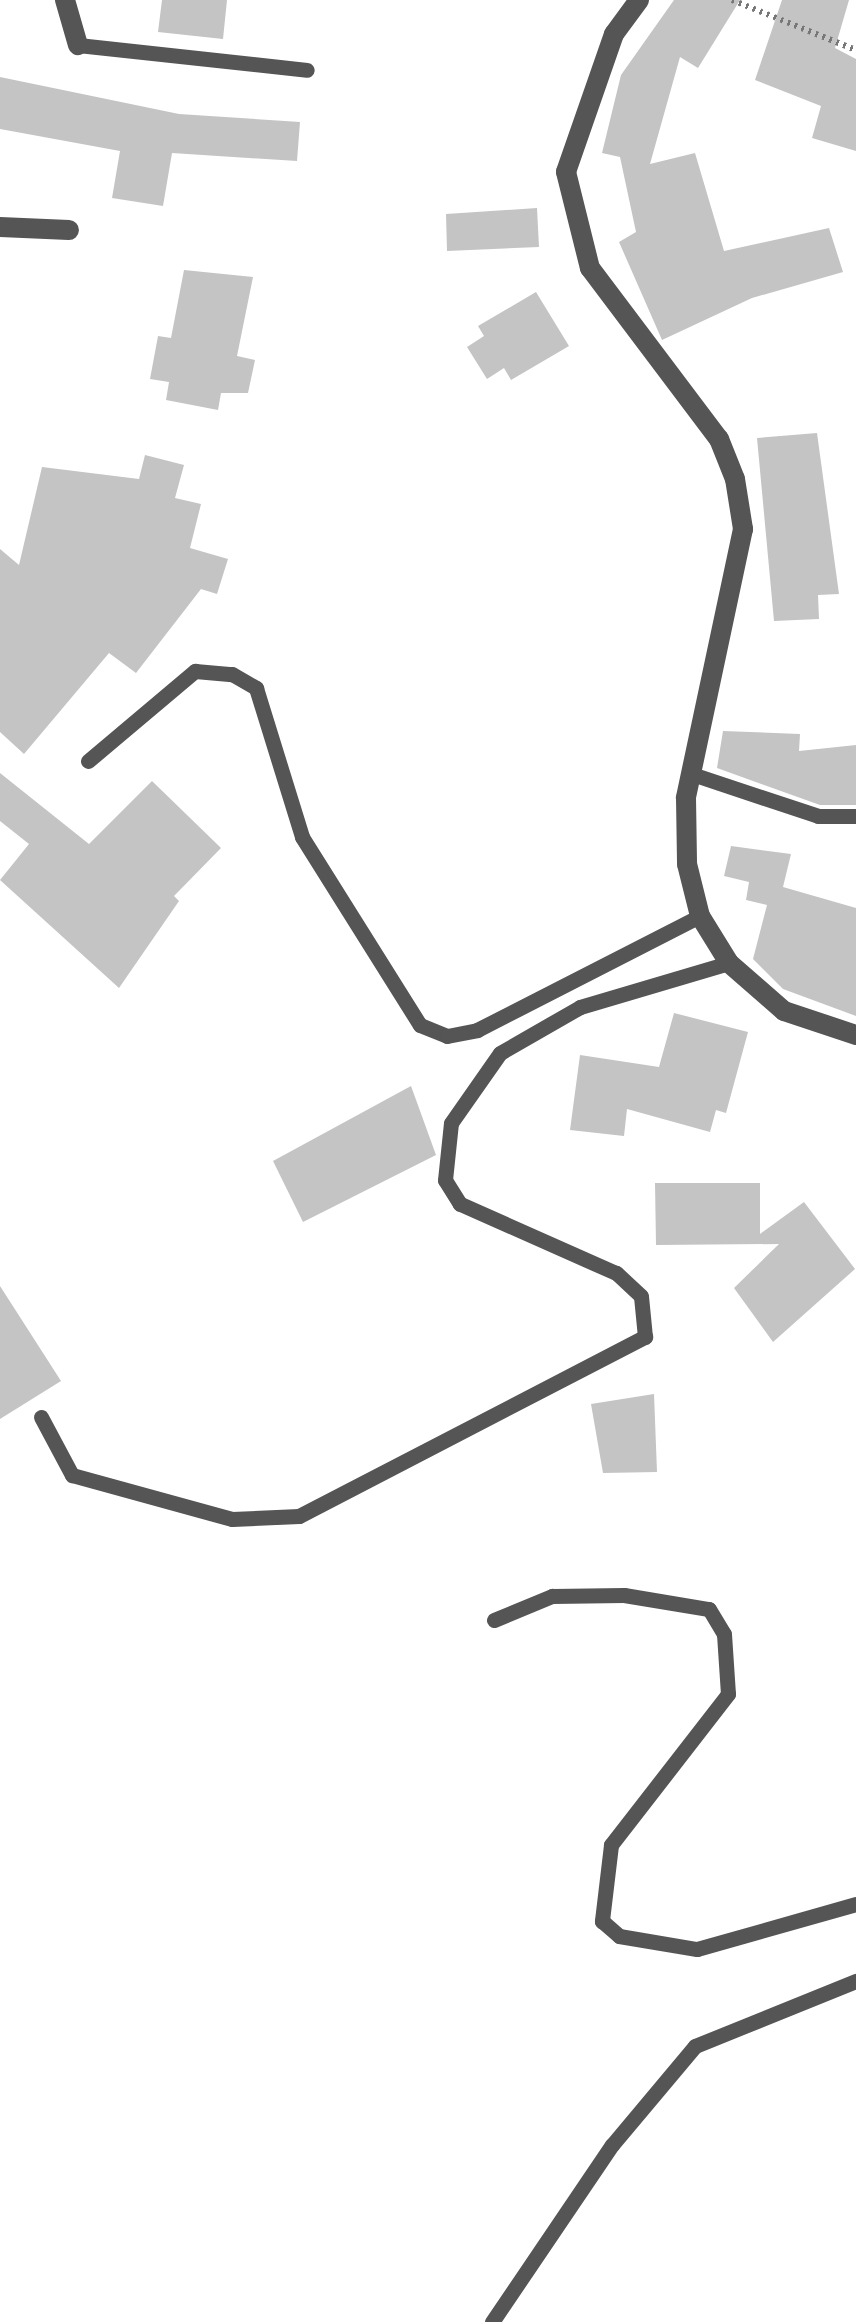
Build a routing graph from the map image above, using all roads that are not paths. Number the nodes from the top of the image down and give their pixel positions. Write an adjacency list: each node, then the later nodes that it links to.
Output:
1 (65, 0): 3 (street)
2 (639, 0): 8 (street)
3 (78, 45): 4 (lane)
4 (307, 70)
5 (0, 228): 6 (street)
6 (69, 230)
7 (88, 760): 10 (lane)
8 (692, 774): 9 (lane); 10 (street)
9 (856, 816)
10 (700, 916): 11 (street)
11 (729, 963): 12 (street); 13 (lane)
12 (856, 1035)
13 (40, 1417)
14 (494, 1620): 15 (lane)
15 (856, 1904)
16 (856, 1980): 17 (lane)
17 (492, 2322)

